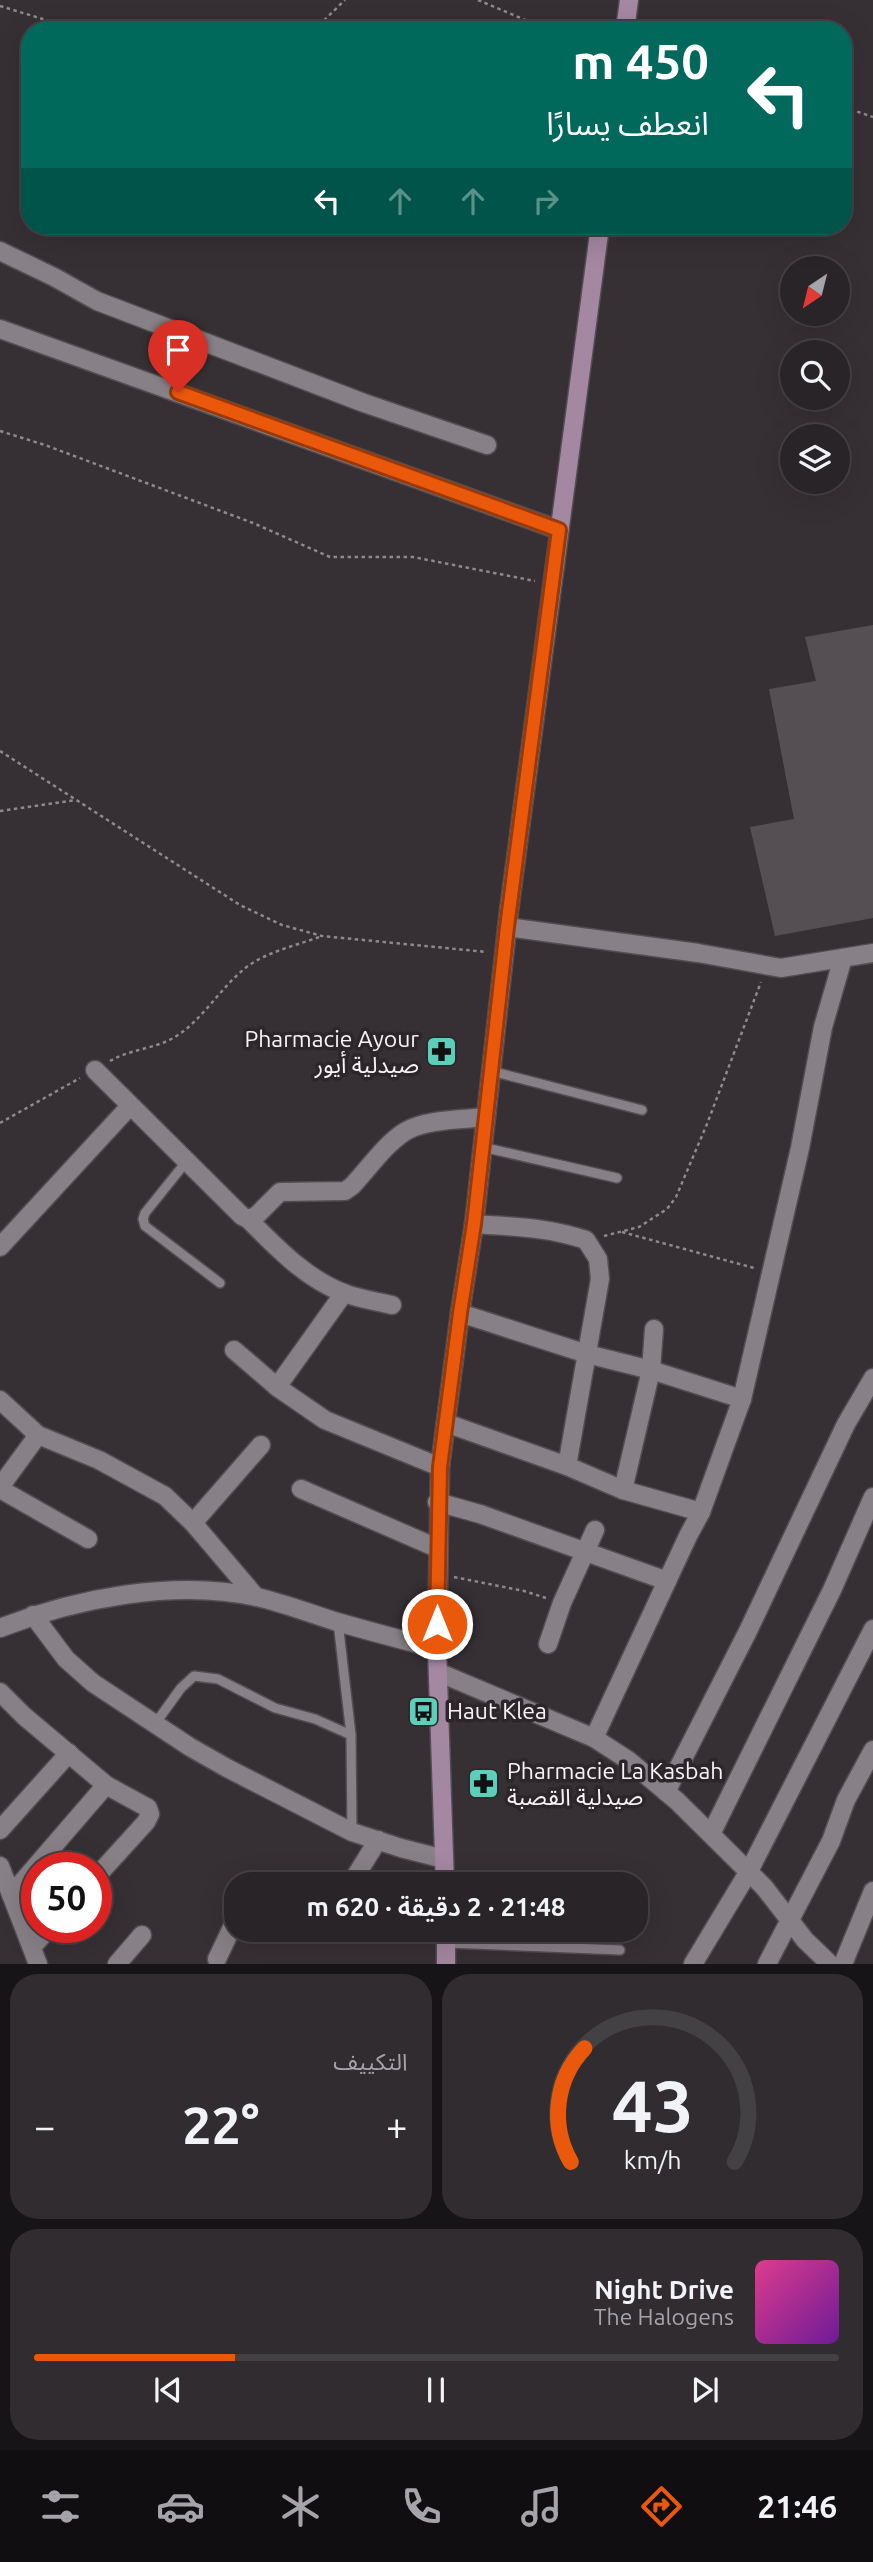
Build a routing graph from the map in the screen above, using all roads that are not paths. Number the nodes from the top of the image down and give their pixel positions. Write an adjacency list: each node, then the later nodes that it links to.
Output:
1 (629, 0): 2 (main road)
2 (626, 21)
3 (599, 235): 7 (main road)
4 (0, 251): 6 (street)
5 (0, 329): 7 (street)
6 (487, 445)
7 (559, 530): 8 (main road)
8 (507, 927): 10 (street); 12 (main road)
9 (873, 953): 10 (street)
10 (843, 958): 32 (street)
11 (95, 1070): 13 (street)
12 (491, 1071): 14 (lane); 15 (main road)
13 (130, 1106): 17 (street); 21 (street)
14 (642, 1110)
15 (486, 1116): 16 (main road); 19 (street)
16 (482, 1147): 18 (lane); 20 (main road)
17 (186, 1162): 19 (street); 22 (lane)
18 (617, 1178)
19 (248, 1219): 23 (street)
20 (474, 1224): 25 (main road); 28 (street)
21 (0, 1247)
22 (220, 1283)
23 (344, 1293): 24 (street); 31 (street)
24 (392, 1305)
25 (460, 1313): 28 (street); 34 (main road)
26 (654, 1329): 29 (street)
27 (234, 1350): 31 (street)
28 (587, 1354): 29 (street); 37 (street)
29 (651, 1370): 32 (street); 41 (street)
30 (873, 1378): 67 (street)
31 (277, 1387): 38 (street)
32 (742, 1399): 45 (street)
33 (0, 1401): 35 (street)
34 (446, 1423): 37 (street); 38 (main road)
35 (38, 1435): 39 (street); 46 (street)
36 (261, 1445): 46 (street)
37 (567, 1466): 41 (street)
38 (440, 1467): 44 (main road)
39 (0, 1488): 43 (street)
40 (301, 1489): 49 (street)
41 (623, 1490): 45 (street)
42 (873, 1497): 70 (street)
43 (8, 1502): 48 (street)
44 (438, 1502): 49 (main road); 50 (street)
45 (701, 1512): 51 (street)
46 (193, 1523): 52 (street)
47 (595, 1530): 50 (street)
48 (88, 1539)
49 (437, 1548): 58 (main road)
50 (585, 1553): 51 (street); 57 (street)
51 (667, 1581): 63 (street)
52 (257, 1597): 53 (street); 54 (street)
53 (33, 1615): 55 (street); 61 (street)
54 (338, 1622): 58 (street); 62 (lane)
55 (0, 1628)
56 (873, 1629): 75 (street)
57 (548, 1644)
58 (437, 1649): 59 (main road)
59 (440, 1673): 63 (street); 72 (main road)
60 (0, 1692): 65 (street)
61 (155, 1724): 62 (lane); 69 (street)
62 (351, 1735): 69 (lane)
63 (594, 1738): 67 (street)
64 (873, 1750): 80 (street)
65 (69, 1753): 66 (street); 68 (street)
66 (106, 1785): 73 (street); 79 (street)
67 (666, 1792): 70 (street)
68 (0, 1830)
69 (352, 1832): 71 (street)
70 (711, 1834): 75 (street)
71 (378, 1840): 72 (street); 76 (street)
72 (444, 1859): 77 (main road)
73 (112, 1860)
74 (0, 1866): 79 (street)
75 (749, 1871): 80 (street); 90 (street)
76 (358, 1872)
77 (444, 1872)
78 (873, 1891): 93 (street)
79 (11, 1895): 86 (street)
80 (790, 1920): 91 (street); 92 (street)
81 (142, 1935): 88 (street)
82 (225, 1942): 87 (street)
83 (446, 1942): 89 (main road)
84 (513, 1942): 85 (lane)
85 (621, 1950)
86 (35, 1955)
87 (217, 1959)
88 (117, 1964)
89 (446, 1964)
90 (693, 1964)
91 (767, 1964)
92 (830, 1964)
93 (842, 1964)

